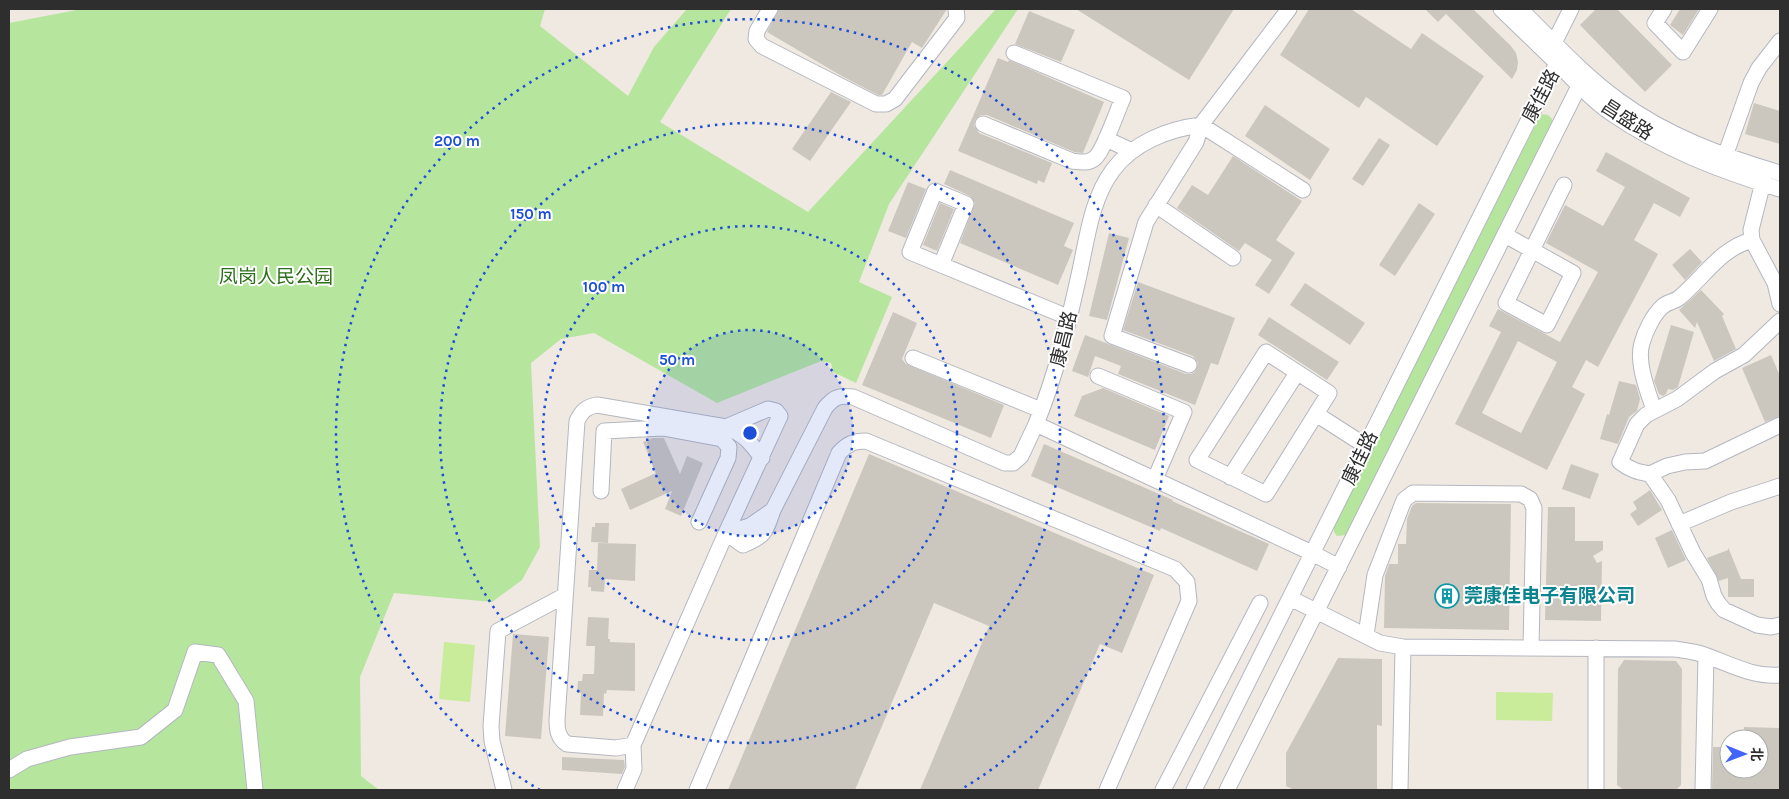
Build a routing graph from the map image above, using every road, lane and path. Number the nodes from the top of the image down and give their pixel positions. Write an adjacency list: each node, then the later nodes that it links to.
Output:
1 (770, 9): 2 (street)
2 (956, 9)
3 (1289, 9): 15 (street)
4 (1501, 9): 11 (street, 昌盛路)
5 (1520, 9): 11 (street, 昌盛路)
6 (1571, 9): 11 (street)
7 (1664, 9): 8 (street)
8 (1710, 9)
9 (1780, 41): 18 (street)
10 (1014, 53): 16 (street)
11 (1553, 53): 12 (street, 康佳路); 12 (street, 昌盛路); 13 (street, 昌盛路); 43 (street, 康佳路)
12 (1576, 64): 13 (street, 康佳路); 18 (street, 昌盛路)
13 (1579, 86): 19 (street, 昌盛路); 24 (street, 康佳路)
14 (982, 124): 16 (street)
15 (1201, 125): 17 (street, 康昌路); 22 (street); 23 (street)
16 (1106, 139): 17 (street)
17 (1132, 151): 30 (street, 康昌路)
18 (1725, 156): 19 (street, 昌盛路)
19 (1770, 175): 21 (street, 昌盛路); 25 (street)
20 (1564, 185): 26 (street)
21 (1780, 189)
22 (1303, 190)
23 (1156, 205): 27 (street); 33 (street)
24 (1505, 235): 26 (street); 54 (street, 康佳路)
25 (1752, 240): 29 (street); 37 (street)
26 (1532, 250): 26 (street)
27 (1233, 258)
28 (941, 265): 28 (street); 30 (street)
29 (1780, 304)
30 (1069, 318): 39 (street, 康昌路)
31 (1780, 321): 37 (street)
32 (913, 358): 39 (street)
33 (1189, 365)
34 (1297, 373): 38 (street); 46 (street); 46 (street)
35 (1098, 376): 47 (street)
36 (625, 408): 41 (street); 42 (street); 55 (street)
37 (1654, 410): 45 (street)
38 (1316, 414): 43 (street); 46 (street)
39 (1039, 417): 47 (street); 52 (street, 康昌路)
40 (1780, 425): 45 (street)
41 (726, 427): 44 (street); 44 (street)
42 (625, 430): 49 (street); 50 (street)
43 (1366, 446): 53 (street, 康佳路)
44 (762, 458): 52 (street)
45 (1650, 474): 51 (street)
46 (1230, 477)
47 (1155, 479): 53 (street)
48 (1780, 486): 51 (street)
49 (601, 491)
50 (699, 522)
51 (1679, 524): 59 (street)
52 (726, 534): 66 (street)
53 (1312, 553): 54 (street); 56 (street, 康佳路)
54 (1338, 567): 58 (street, 康佳路)
55 (564, 596): 66 (street); 69 (street)
56 (1290, 598): 58 (street); 74 (street, 康佳路)
57 (1260, 603): 73 (street)
58 (1316, 611): 60 (street); 75 (street, 康佳路)
59 (1780, 624)
60 (1366, 635): 61 (street); 62 (street)
61 (1403, 648): 62 (street); 76 (street)
62 (1531, 648): 63 (street)
63 (1596, 648): 64 (street); 77 (street)
64 (1706, 656): 65 (street); 78 (street)
65 (1780, 675)
66 (633, 745): 70 (street)
67 (9, 770): 68 (street)
68 (255, 790)
69 (504, 790)
70 (625, 790)
71 (697, 790): 72 (street)
72 (1109, 790)
73 (1163, 790)
74 (1194, 790)
75 (1227, 790)
76 (1400, 790)
77 (1596, 790)
78 (1703, 790)

